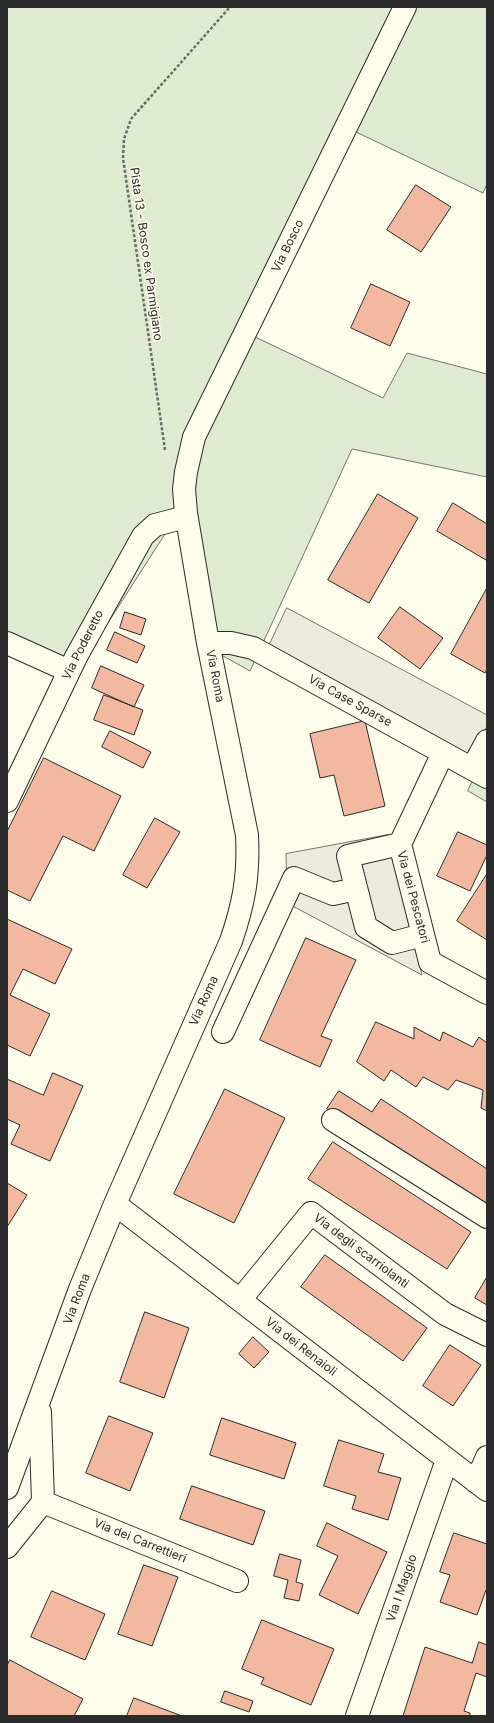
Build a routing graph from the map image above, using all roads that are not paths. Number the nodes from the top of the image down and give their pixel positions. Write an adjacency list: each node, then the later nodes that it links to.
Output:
1 (405, 7): 2 (street, Via Bosco)
2 (184, 489): 3 (street, Via Roma)
3 (186, 517): 4 (street, Via Roma); 6 (street, Via Poderetto)
4 (208, 642): 8 (street, Via Case Sparse); 17 (street, Via Roma)
5 (7, 643): 6 (street)
6 (69, 671): 10 (street, Via Poderetto)
7 (487, 742): 9 (street)
8 (443, 753): 9 (street, Via Case Sparse); 11 (street, Via dei Pescatori)
9 (479, 773)
10 (7, 801)
11 (400, 844): 12 (street); 13 (street, Via dei Pescatori)
12 (356, 889): 13 (street); 15 (street)
13 (423, 935): 14 (street, Via dei Pescatori)
14 (487, 993)
15 (223, 1032)
16 (333, 1120): 18 (street)
17 (116, 1204): 19 (street, Via dei Renaioli); 21 (street, Via Roma)
18 (487, 1217)
19 (240, 1300): 20 (street, Via degli scarriolanti); 23 (street, Via dei Renaioli)
20 (487, 1335)
21 (39, 1401): 25 (street, Via Roma); 26 (street)
22 (487, 1457): 24 (street)
23 (447, 1460): 24 (street, Via dei Renaioli); 29 (street, Via I Maggio)
24 (481, 1486)
25 (7, 1488)
26 (43, 1502): 27 (street); 28 (street, Via dei Carrettieri)
27 (7, 1547)
28 (237, 1581)
29 (357, 1716)

